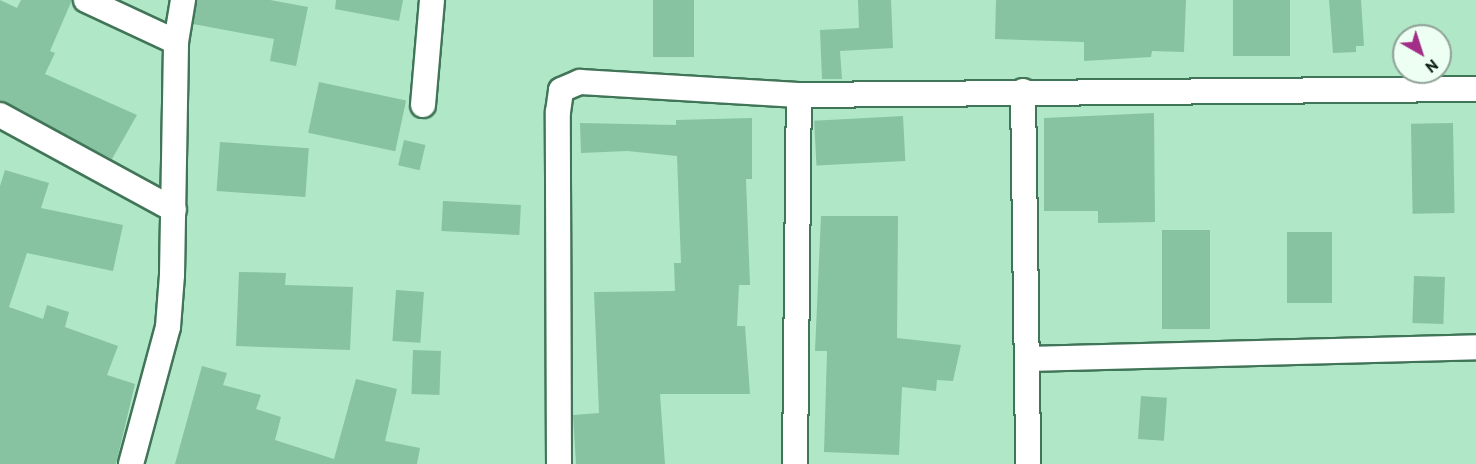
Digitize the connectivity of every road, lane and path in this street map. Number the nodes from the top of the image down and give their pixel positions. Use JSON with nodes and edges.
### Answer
{"nodes":[{"id":1,"x":86,"y":0,"type":"edge"},
{"id":2,"x":183,"y":0,"type":"edge"},
{"id":3,"x":432,"y":0,"type":"edge"},
{"id":4,"x":176,"y":42,"type":"junction"},
{"id":5,"x":1476,"y":89,"type":"edge"},
{"id":6,"x":1023,"y":91,"type":"junction"},
{"id":7,"x":799,"y":95,"type":"junction"},
{"id":8,"x":423,"y":105,"type":"dead end"},
{"id":9,"x":0,"y":115,"type":"edge"},
{"id":10,"x":174,"y":210,"type":"junction"},
{"id":11,"x":1476,"y":347,"type":"edge"},
{"id":12,"x":1030,"y":359,"type":"junction"},
{"id":13,"x":132,"y":464,"type":"edge"},
{"id":14,"x":559,"y":464,"type":"edge"},
{"id":15,"x":795,"y":464,"type":"edge"},
{"id":16,"x":1028,"y":464,"type":"edge"}],
"edges":[{"from":1,"to":4,"type":"street"},
{"from":2,"to":4,"type":"street"},
{"from":3,"to":8,"type":"street"},
{"from":4,"to":10,"type":"street"},
{"from":5,"to":6,"type":"street"},
{"from":6,"to":7,"type":"street"},
{"from":6,"to":12,"type":"street"},
{"from":7,"to":14,"type":"street"},
{"from":7,"to":15,"type":"street"},
{"from":9,"to":10,"type":"street"},
{"from":10,"to":13,"type":"street"},
{"from":11,"to":12,"type":"street"},
{"from":12,"to":16,"type":"street"}]}
